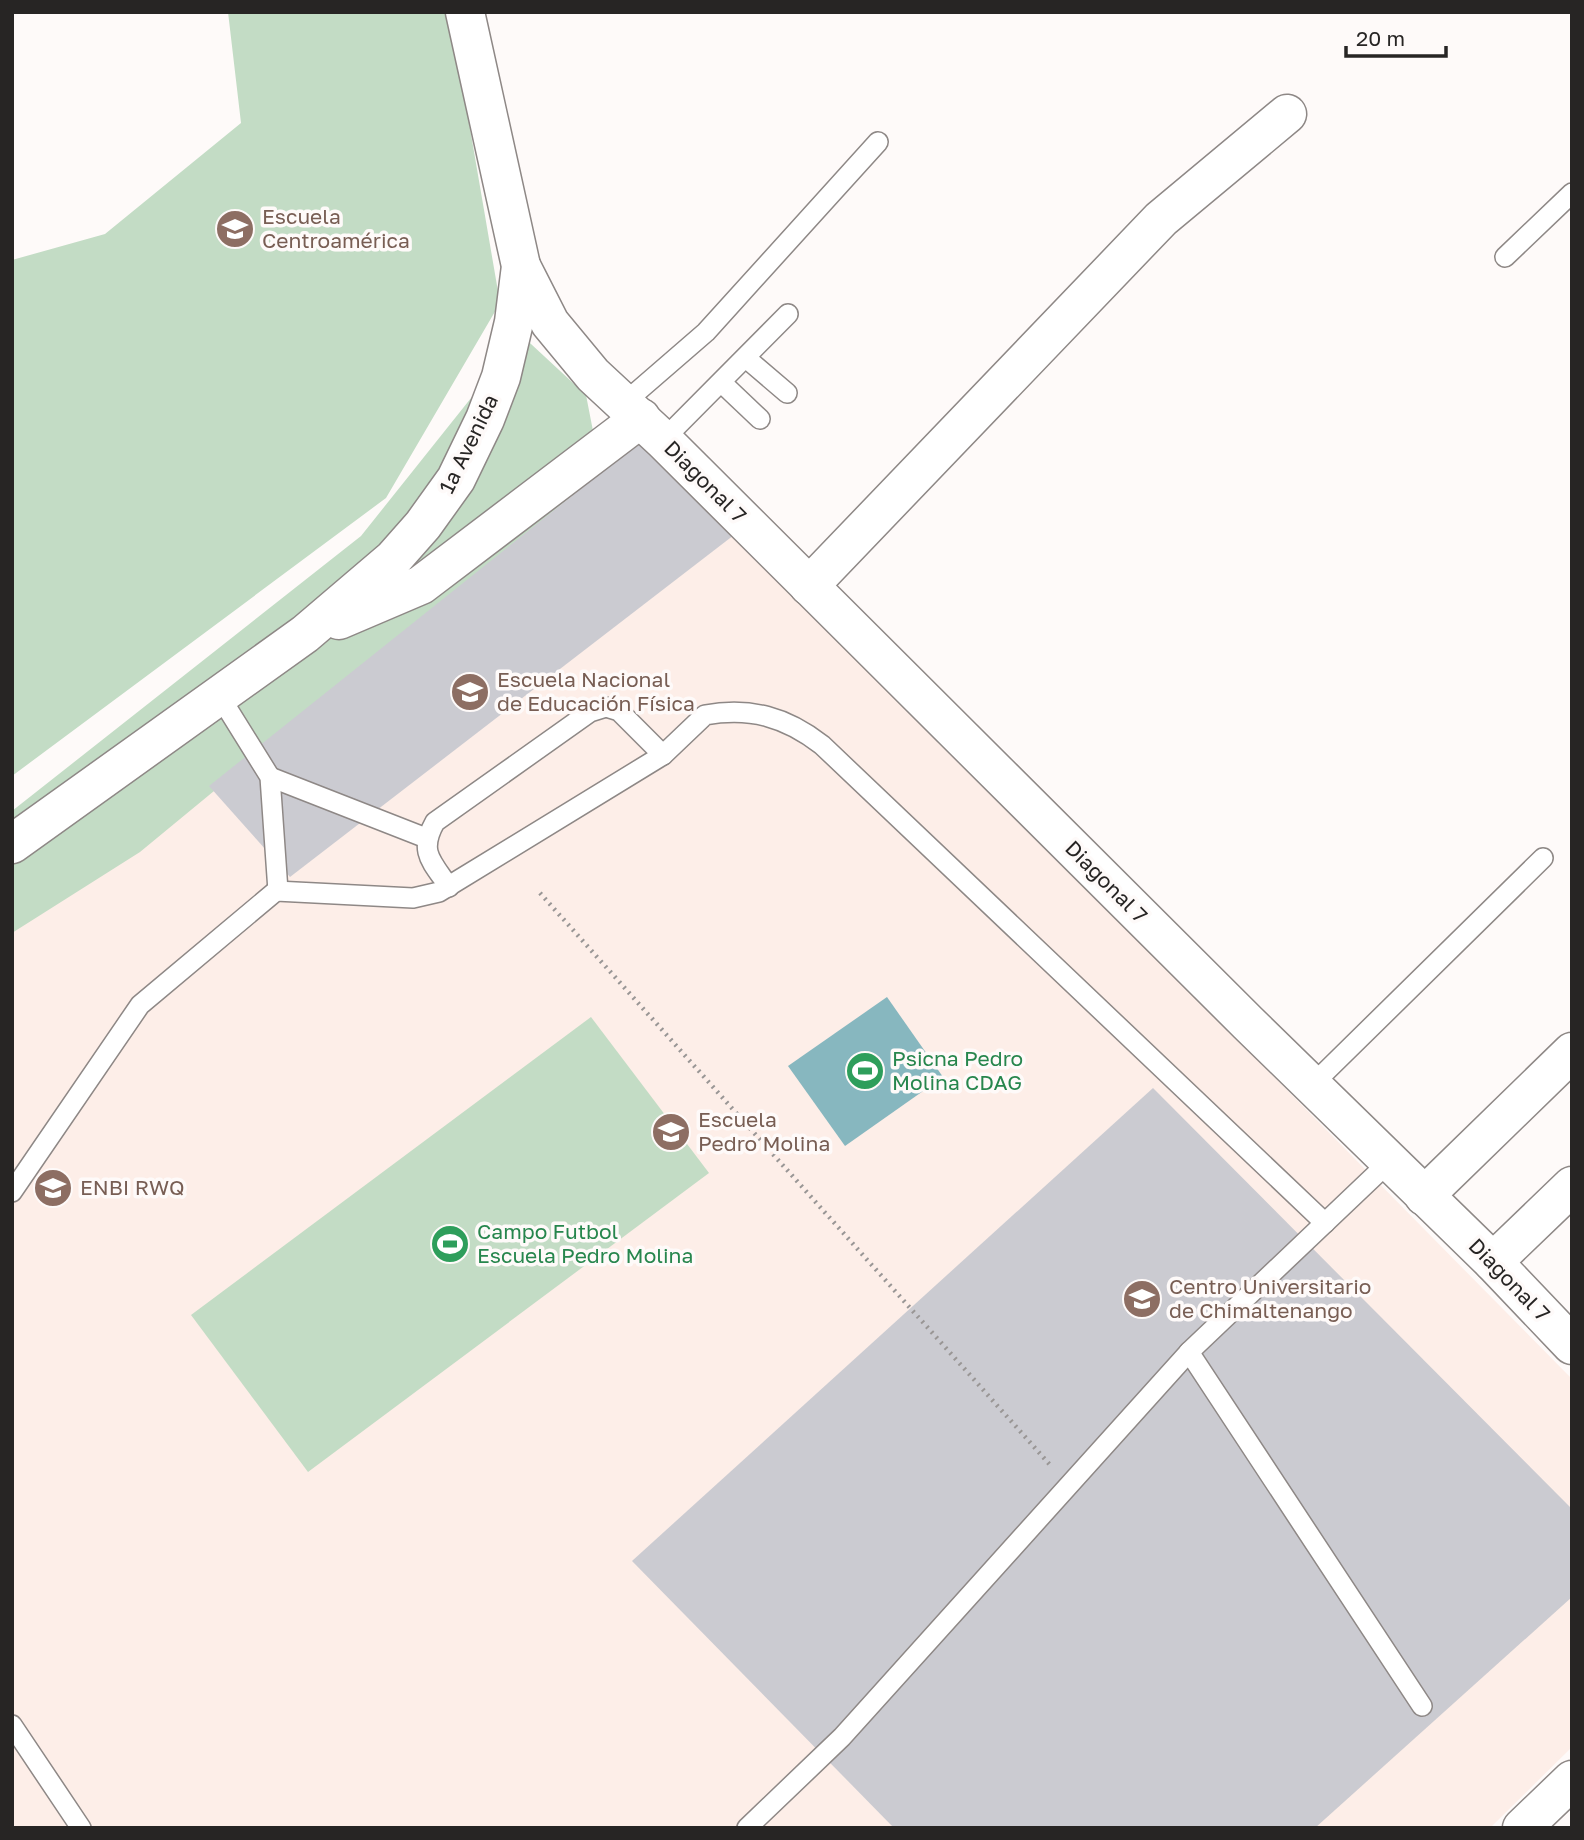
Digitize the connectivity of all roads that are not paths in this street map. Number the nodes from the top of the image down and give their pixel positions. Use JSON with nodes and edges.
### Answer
{"nodes":[{"id":1,"x":465,"y":12,"type":"edge"},
{"id":2,"x":1287,"y":114,"type":"dead end"},
{"id":3,"x":878,"y":142,"type":"dead end"},
{"id":4,"x":1572,"y":193,"type":"edge"},
{"id":5,"x":1505,"y":257,"type":"dead end"},
{"id":6,"x":521,"y":266,"type":"junction"},
{"id":7,"x":789,"y":314,"type":"dead end"},
{"id":8,"x":746,"y":358,"type":"junction"},
{"id":9,"x":722,"y":383,"type":"junction"},
{"id":10,"x":787,"y":393,"type":"dead end"},
{"id":11,"x":760,"y":419,"type":"dead end"},
{"id":12,"x":643,"y":421,"type":"junction"},
{"id":13,"x":809,"y":586,"type":"junction"},
{"id":14,"x":305,"y":634,"type":"junction"},
{"id":15,"x":219,"y":695,"type":"junction"},
{"id":16,"x":663,"y":755,"type":"junction"},
{"id":17,"x":270,"y":777,"type":"junction"},
{"id":18,"x":426,"y":838,"type":"junction"},
{"id":19,"x":12,"y":844,"type":"edge"},
{"id":20,"x":1543,"y":858,"type":"dead end"},
{"id":21,"x":449,"y":887,"type":"junction"},
{"id":22,"x":278,"y":891,"type":"junction"},
{"id":23,"x":1572,"y":1052,"type":"edge"},
{"id":24,"x":1312,"y":1086,"type":"junction"},
{"id":25,"x":1390,"y":1162,"type":"junction"},
{"id":26,"x":1572,"y":1186,"type":"edge"},
{"id":27,"x":12,"y":1192,"type":"edge"},
{"id":28,"x":1424,"y":1196,"type":"junction"},
{"id":29,"x":1325,"y":1223,"type":"junction"},
{"id":30,"x":1493,"y":1262,"type":"junction"},
{"id":31,"x":1572,"y":1345,"type":"edge"},
{"id":32,"x":1189,"y":1352,"type":"junction"},
{"id":33,"x":1422,"y":1706,"type":"dead end"},
{"id":34,"x":12,"y":1725,"type":"edge"},
{"id":35,"x":1572,"y":1780,"type":"edge"},
{"id":36,"x":81,"y":1828,"type":"edge"},
{"id":37,"x":747,"y":1828,"type":"edge"},
{"id":38,"x":1522,"y":1828,"type":"edge"}],
"edges":[{"from":1,"to":6,"type":"street","name":"1a Avenida"},
{"from":2,"to":13,"type":"street"},
{"from":3,"to":12,"type":"lane"},
{"from":4,"to":5,"type":"lane"},
{"from":6,"to":12,"type":"street","name":"Diagonal 7"},
{"from":6,"to":14,"type":"street","name":"1a Avenida"},
{"from":7,"to":8,"type":"lane"},
{"from":8,"to":9,"type":"lane"},
{"from":8,"to":10,"type":"lane"},
{"from":9,"to":11,"type":"lane"},
{"from":9,"to":12,"type":"lane"},
{"from":12,"to":13,"type":"street","name":"Diagonal 7"},
{"from":12,"to":14,"type":"street"},
{"from":13,"to":24,"type":"street","name":"Diagonal 7"},
{"from":14,"to":15,"type":"street","name":"1a Avenida"},
{"from":15,"to":17,"type":"lane"},
{"from":15,"to":19,"type":"street","name":"1a Avenida"},
{"from":16,"to":18,"type":"lane"},
{"from":16,"to":21,"type":"lane"},
{"from":16,"to":29,"type":"lane"},
{"from":17,"to":18,"type":"lane"},
{"from":17,"to":22,"type":"lane"},
{"from":18,"to":21,"type":"lane"},
{"from":20,"to":24,"type":"lane"},
{"from":21,"to":22,"type":"lane"},
{"from":22,"to":27,"type":"lane"},
{"from":23,"to":28,"type":"street"},
{"from":24,"to":25,"type":"street","name":"Diagonal 7"},
{"from":25,"to":28,"type":"street","name":"Diagonal 7"},
{"from":25,"to":29,"type":"lane"},
{"from":26,"to":30,"type":"street"},
{"from":28,"to":30,"type":"street","name":"Diagonal 7"},
{"from":29,"to":32,"type":"lane"},
{"from":30,"to":31,"type":"street","name":"Diagonal 7"},
{"from":32,"to":33,"type":"lane"},
{"from":32,"to":37,"type":"lane"},
{"from":34,"to":36,"type":"lane"},
{"from":35,"to":38,"type":"street"}]}
